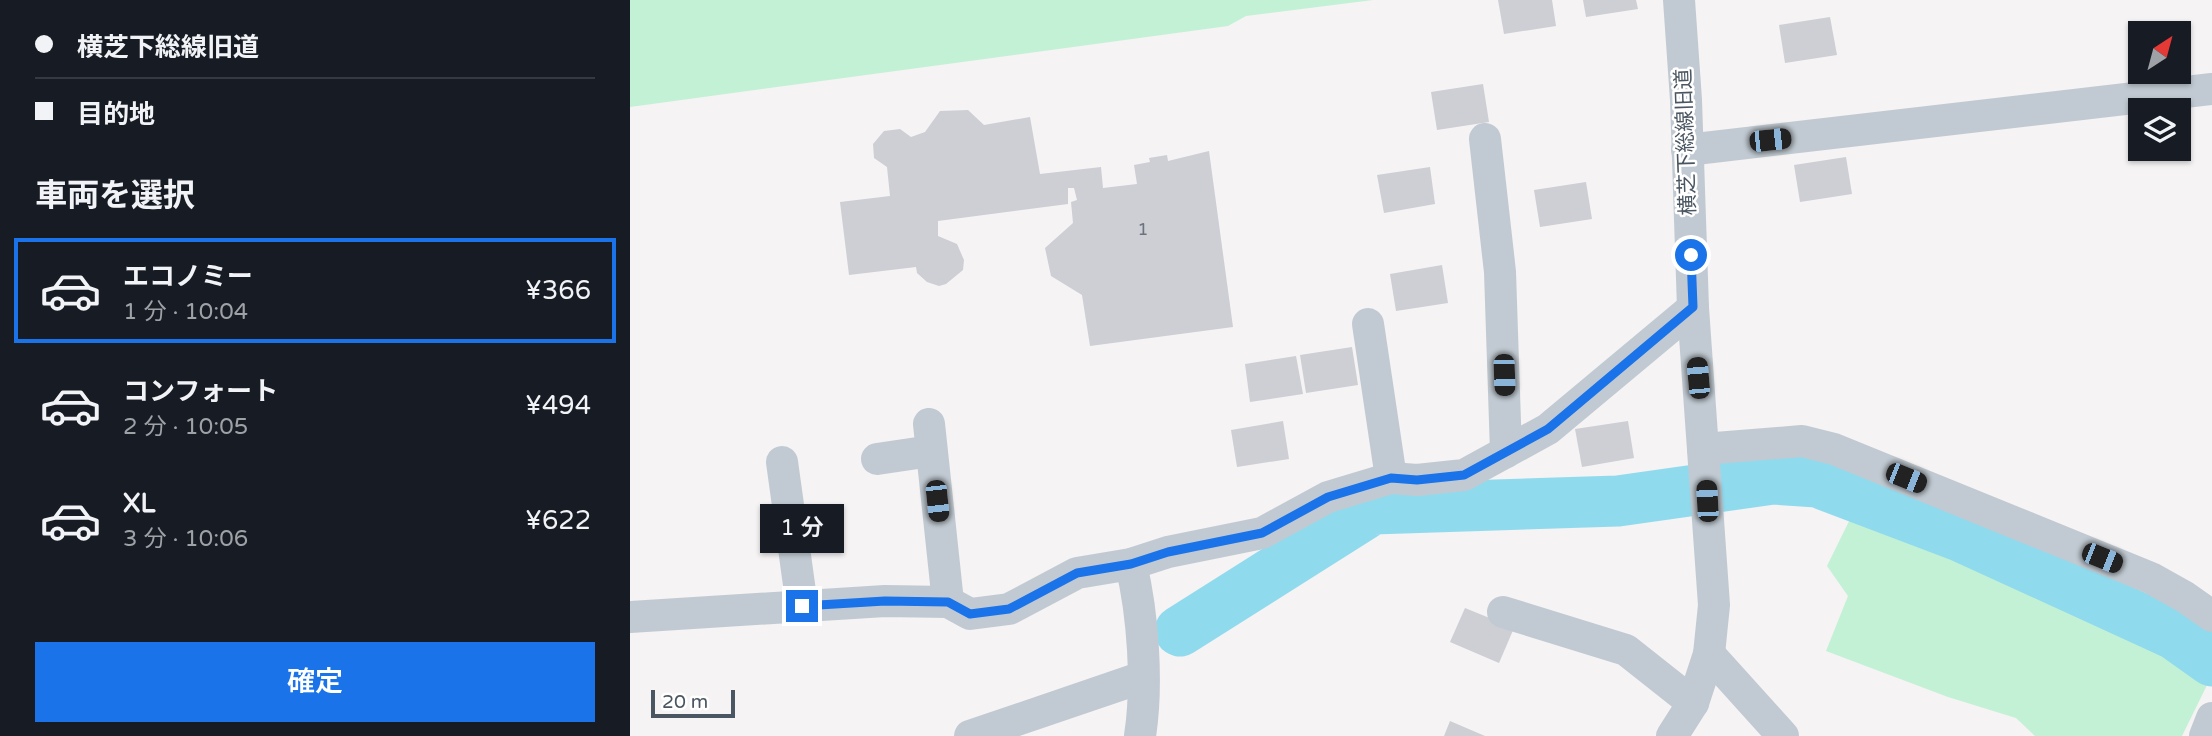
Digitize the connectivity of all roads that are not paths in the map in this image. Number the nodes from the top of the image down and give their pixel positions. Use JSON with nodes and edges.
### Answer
{"nodes":[{"id":1,"x":1679,"y":0,"type":"edge"},
{"id":2,"x":2212,"y":89,"type":"edge"},
{"id":3,"x":1485,"y":139,"type":"dead end"},
{"id":4,"x":1688,"y":150,"type":"junction"},
{"id":5,"x":1693,"y":307,"type":"junction"},
{"id":6,"x":1368,"y":324,"type":"dead end"},
{"id":7,"x":1703,"y":449,"type":"junction"},
{"id":8,"x":1506,"y":452,"type":"junction"},
{"id":9,"x":877,"y":459,"type":"dead end"},
{"id":10,"x":782,"y":462,"type":"dead end"},
{"id":11,"x":1391,"y":478,"type":"junction"},
{"id":12,"x":1131,"y":564,"type":"junction"},
{"id":13,"x":948,"y":602,"type":"junction"},
{"id":14,"x":802,"y":606,"type":"junction"},
{"id":15,"x":1503,"y":612,"type":"dead end"},
{"id":16,"x":2212,"y":616,"type":"edge"},
{"id":17,"x":630,"y":617,"type":"edge"},
{"id":18,"x":1709,"y":654,"type":"junction"},
{"id":19,"x":1143,"y":677,"type":"junction"},
{"id":20,"x":1693,"y":703,"type":"junction"},
{"id":21,"x":2212,"y":718,"type":"edge"},
{"id":22,"x":970,"y":736,"type":"edge"},
{"id":23,"x":1140,"y":736,"type":"edge"},
{"id":24,"x":1672,"y":736,"type":"edge"},
{"id":25,"x":1783,"y":736,"type":"edge"},
{"id":26,"x":2205,"y":736,"type":"edge"}],
"edges":[{"from":1,"to":4,"type":"street","name":"横芝下総線旧道"},
{"from":2,"to":4,"type":"street"},
{"from":3,"to":8,"type":"street"},
{"from":4,"to":5,"type":"street","name":"横芝下総線旧道"},
{"from":5,"to":7,"type":"street","name":"横芝下総線旧道"},
{"from":5,"to":8,"type":"street"},
{"from":6,"to":11,"type":"street"},
{"from":7,"to":16,"type":"street"},
{"from":7,"to":18,"type":"street","name":"横芝下総線旧道"},
{"from":8,"to":11,"type":"street"},
{"from":9,"to":13,"type":"street"},
{"from":10,"to":14,"type":"street"},
{"from":11,"to":12,"type":"street"},
{"from":12,"to":13,"type":"street"},
{"from":12,"to":19,"type":"street"},
{"from":13,"to":14,"type":"street"},
{"from":14,"to":17,"type":"street"},
{"from":15,"to":20,"type":"street"},
{"from":18,"to":20,"type":"street","name":"横芝下総線旧道"},
{"from":18,"to":25,"type":"street"},
{"from":19,"to":22,"type":"street"},
{"from":19,"to":23,"type":"street"},
{"from":20,"to":24,"type":"street","name":"横芝下総線旧道"},
{"from":21,"to":26,"type":"street"}]}
